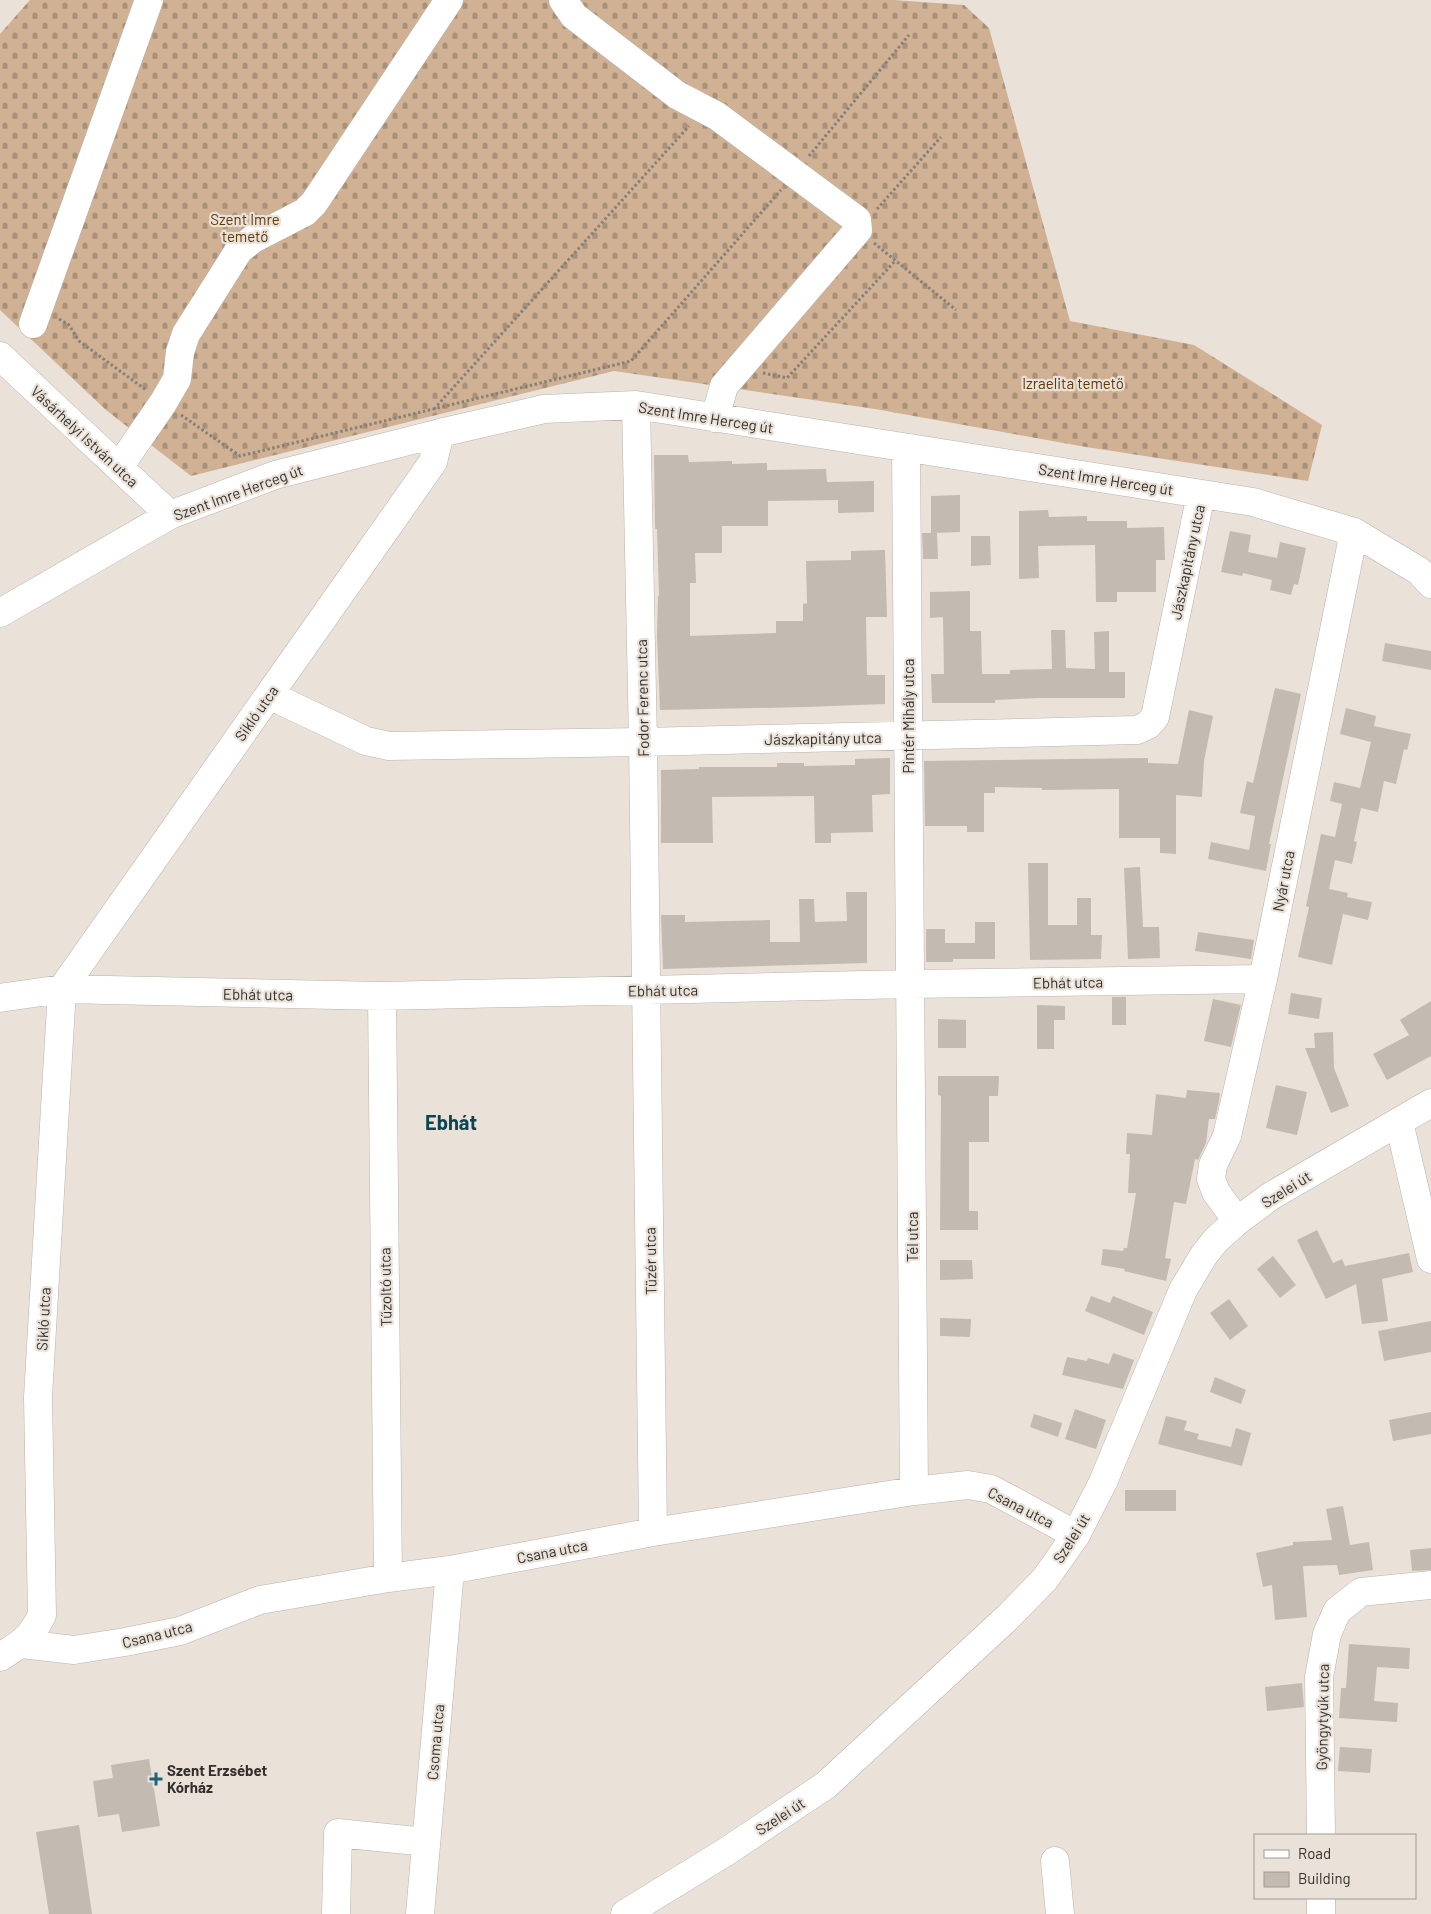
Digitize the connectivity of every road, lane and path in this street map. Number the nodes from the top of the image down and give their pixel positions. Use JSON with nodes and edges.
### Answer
{"nodes":[{"id":1,"x":149,"y":0,"type":"edge"},
{"id":2,"x":449,"y":0,"type":"edge"},
{"id":3,"x":563,"y":0,"type":"edge"},
{"id":4,"x":909,"y":35,"type":"dead end"},
{"id":5,"x":704,"y":109,"type":"junction"},
{"id":6,"x":941,"y":137,"type":"dead end"},
{"id":7,"x":794,"y":174,"type":"junction"},
{"id":8,"x":858,"y":230,"type":"junction"},
{"id":9,"x":896,"y":260,"type":"junction"},
{"id":10,"x":956,"y":310,"type":"dead end"},
{"id":11,"x":36,"y":316,"type":"joint"},
{"id":12,"x":0,"y":356,"type":"edge"},
{"id":13,"x":739,"y":369,"type":"junction"},
{"id":14,"x":163,"y":403,"type":"junction"},
{"id":15,"x":636,"y":405,"type":"junction"},
{"id":16,"x":715,"y":418,"type":"junction"},
{"id":17,"x":437,"y":421,"type":"junction"},
{"id":18,"x":906,"y":448,"type":"junction"},
{"id":19,"x":119,"y":467,"type":"junction"},
{"id":20,"x":1201,"y":494,"type":"junction"},
{"id":21,"x":170,"y":515,"type":"junction"},
{"id":22,"x":1354,"y":532,"type":"junction"},
{"id":23,"x":1431,"y":584,"type":"edge"},
{"id":24,"x":0,"y":613,"type":"edge"},
{"id":25,"x":269,"y":695,"type":"junction"},
{"id":26,"x":908,"y":736,"type":"junction"},
{"id":27,"x":643,"y":742,"type":"junction"},
{"id":28,"x":1263,"y":979,"type":"junction"},
{"id":29,"x":910,"y":984,"type":"junction"},
{"id":30,"x":62,"y":989,"type":"junction"},
{"id":31,"x":647,"y":991,"type":"junction"},
{"id":32,"x":382,"y":996,"type":"junction"},
{"id":33,"x":0,"y":998,"type":"edge"},
{"id":34,"x":1431,"y":1104,"type":"edge"},
{"id":35,"x":1399,"y":1122,"type":"junction"},
{"id":36,"x":1237,"y":1221,"type":"junction"},
{"id":37,"x":1431,"y":1259,"type":"edge"},
{"id":38,"x":914,"y":1491,"type":"junction"},
{"id":39,"x":653,"y":1532,"type":"junction"},
{"id":40,"x":1076,"y":1535,"type":"junction"},
{"id":41,"x":450,"y":1570,"type":"junction"},
{"id":42,"x":388,"y":1578,"type":"junction"},
{"id":43,"x":1431,"y":1585,"type":"edge"},
{"id":44,"x":11,"y":1650,"type":"edge"},
{"id":45,"x":1321,"y":1834,"type":"edge"},
{"id":46,"x":426,"y":1842,"type":"junction"},
{"id":47,"x":1054,"y":1861,"type":"dead end"},
{"id":48,"x":1321,"y":1899,"type":"edge"},
{"id":49,"x":336,"y":1914,"type":"edge"},
{"id":50,"x":420,"y":1914,"type":"edge"},
{"id":51,"x":625,"y":1914,"type":"edge"},
{"id":52,"x":1060,"y":1914,"type":"edge"},
{"id":53,"x":1321,"y":1914,"type":"edge"}],
"edges":[{"from":1,"to":11,"type":"street"},
{"from":2,"to":14,"type":"street"},
{"from":3,"to":5,"type":"street"},
{"from":4,"to":7,"type":"path"},
{"from":5,"to":7,"type":"street"},
{"from":5,"to":17,"type":"path"},
{"from":6,"to":8,"type":"path"},
{"from":7,"to":8,"type":"street"},
{"from":7,"to":17,"type":"path"},
{"from":8,"to":9,"type":"path"},
{"from":8,"to":13,"type":"street"},
{"from":9,"to":10,"type":"path"},
{"from":9,"to":13,"type":"path"},
{"from":11,"to":14,"type":"path"},
{"from":12,"to":19,"type":"street","name":"Vásárhelyi István utca"},
{"from":13,"to":16,"type":"street"},
{"from":14,"to":17,"type":"path"},
{"from":14,"to":19,"type":"street"},
{"from":15,"to":16,"type":"street","name":"Szent Imre Herceg út"},
{"from":15,"to":17,"type":"street","name":"Szent Imre Herceg út"},
{"from":15,"to":27,"type":"street","name":"Fodor Ferenc utca"},
{"from":16,"to":18,"type":"street","name":"Szent Imre Herceg út"},
{"from":17,"to":21,"type":"street","name":"Szent Imre Herceg út"},
{"from":17,"to":25,"type":"street","name":"Sikló utca"},
{"from":18,"to":20,"type":"street","name":"Szent Imre Herceg út"},
{"from":18,"to":26,"type":"street","name":"Pintér Mihály utca"},
{"from":19,"to":21,"type":"street","name":"Vásárhelyi István utca"},
{"from":20,"to":22,"type":"street","name":"Szent Imre Herceg út"},
{"from":20,"to":26,"type":"street","name":"Jászkapitány utca"},
{"from":21,"to":24,"type":"street","name":"Szent Imre Herceg út"},
{"from":22,"to":23,"type":"street","name":"Szent Imre Herceg út"},
{"from":22,"to":28,"type":"street","name":"Nyár utca"},
{"from":25,"to":27,"type":"street","name":"Jászkapitány utca"},
{"from":25,"to":30,"type":"street","name":"Sikló utca"},
{"from":26,"to":27,"type":"street","name":"Jászkapitány utca"},
{"from":26,"to":29,"type":"street","name":"Pintér Mihály utca"},
{"from":27,"to":31,"type":"street","name":"Fodor Ferenc utca"},
{"from":28,"to":29,"type":"street","name":"Ebhát utca"},
{"from":28,"to":36,"type":"street","name":"Nyár utca"},
{"from":29,"to":31,"type":"street","name":"Ebhát utca"},
{"from":29,"to":38,"type":"street","name":"Tél utca"},
{"from":30,"to":32,"type":"street","name":"Ebhát utca"},
{"from":30,"to":33,"type":"street"},
{"from":30,"to":44,"type":"street","name":"Sikló utca"},
{"from":31,"to":32,"type":"street","name":"Ebhát utca"},
{"from":31,"to":39,"type":"street","name":"Tüzér utca"},
{"from":32,"to":42,"type":"street","name":"Tűzoltó utca"},
{"from":34,"to":35,"type":"street","name":"Szelei út"},
{"from":35,"to":36,"type":"street","name":"Szelei út"},
{"from":35,"to":37,"type":"street"},
{"from":36,"to":40,"type":"street","name":"Szelei út"},
{"from":38,"to":39,"type":"street","name":"Csana utca"},
{"from":38,"to":40,"type":"street","name":"Csana utca"},
{"from":39,"to":41,"type":"street","name":"Csana utca"},
{"from":40,"to":51,"type":"street","name":"Szelei út"},
{"from":41,"to":42,"type":"street","name":"Csana utca"},
{"from":41,"to":46,"type":"street","name":"Csoma utca"},
{"from":42,"to":44,"type":"street","name":"Csana utca"},
{"from":43,"to":45,"type":"street","name":"Gyöngytyúk utca"},
{"from":46,"to":49,"type":"street"},
{"from":46,"to":50,"type":"street","name":"Csoma utca"},
{"from":47,"to":52,"type":"street"},
{"from":48,"to":53,"type":"street"}]}
